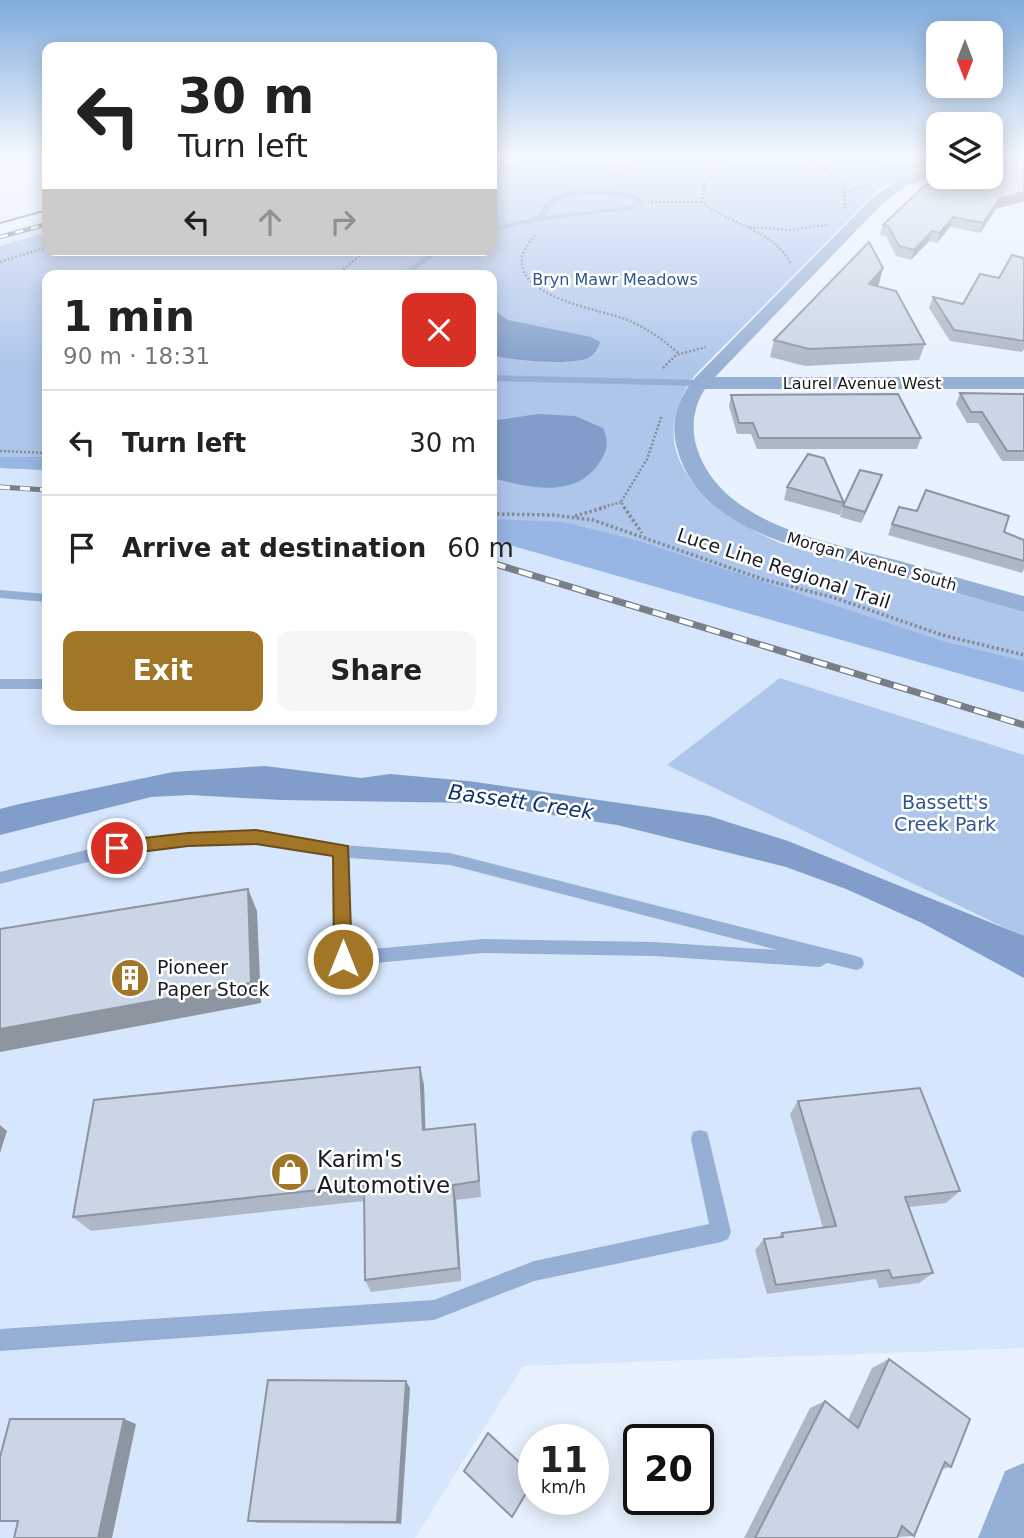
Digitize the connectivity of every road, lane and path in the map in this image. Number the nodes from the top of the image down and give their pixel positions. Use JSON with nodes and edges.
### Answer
{"nodes":[{"id":1,"x":750,"y":229,"type":"edge"},
{"id":2,"x":776,"y":229,"type":"edge"},
{"id":3,"x":798,"y":229,"type":"edge"},
{"id":4,"x":850,"y":229,"type":"edge"},
{"id":5,"x":539,"y":232,"type":"dead end"},
{"id":6,"x":42,"y":248,"type":"edge"},
{"id":7,"x":359,"y":256,"type":"edge"},
{"id":8,"x":430,"y":256,"type":"edge"},
{"id":9,"x":0,"y":261,"type":"edge"},
{"id":10,"x":791,"y":265,"type":"dead end"},
{"id":11,"x":343,"y":270,"type":"edge"},
{"id":12,"x":410,"y":270,"type":"edge"},
{"id":13,"x":679,"y":354,"type":"dead end"},
{"id":14,"x":497,"y":378,"type":"edge"},
{"id":15,"x":700,"y":383,"type":"junction"},
{"id":16,"x":1024,"y":383,"type":"edge"},
{"id":17,"x":664,"y":408,"type":"dead end"},
{"id":18,"x":0,"y":451,"type":"edge"},
{"id":19,"x":42,"y":453,"type":"edge"},
{"id":20,"x":621,"y":502,"type":"junction"},
{"id":21,"x":497,"y":514,"type":"edge"},
{"id":22,"x":573,"y":516,"type":"junction"},
{"id":23,"x":644,"y":536,"type":"junction"},
{"id":24,"x":0,"y":594,"type":"edge"},
{"id":25,"x":42,"y":598,"type":"edge"},
{"id":26,"x":1024,"y":604,"type":"edge"},
{"id":27,"x":1024,"y":655,"type":"edge"},
{"id":28,"x":0,"y":684,"type":"edge"},
{"id":29,"x":42,"y":684,"type":"edge"},
{"id":30,"x":342,"y":851,"type":"junction"},
{"id":31,"x":0,"y":878,"type":"edge"},
{"id":32,"x":700,"y":1139,"type":"dead end"},
{"id":33,"x":0,"y":1340,"type":"edge"},
{"id":34,"x":1024,"y":1490,"type":"edge"},
{"id":35,"x":1006,"y":1538,"type":"edge"}],
"edges":[{"from":1,"to":10,"type":"path"},
{"from":2,"to":3,"type":"path"},
{"from":4,"to":15,"type":"street","name":"Morgan Avenue South"},
{"from":5,"to":13,"type":"path"},
{"from":6,"to":9,"type":"path"},
{"from":7,"to":11,"type":"path"},
{"from":8,"to":12,"type":"lane"},
{"from":14,"to":15,"type":"lane"},
{"from":15,"to":16,"type":"street","name":"Laurel Avenue West"},
{"from":15,"to":26,"type":"street","name":"Morgan Avenue South"},
{"from":17,"to":20,"type":"path"},
{"from":18,"to":19,"type":"path"},
{"from":20,"to":22,"type":"path"},
{"from":20,"to":23,"type":"path"},
{"from":21,"to":22,"type":"path","name":"Luce Line Regional Trail"},
{"from":22,"to":23,"type":"path","name":"Luce Line Regional Trail"},
{"from":23,"to":27,"type":"path","name":"Luce Line Regional Trail"},
{"from":24,"to":25,"type":"lane"},
{"from":28,"to":29,"type":"lane"},
{"from":30,"to":30,"type":"lane"},
{"from":30,"to":31,"type":"lane"},
{"from":32,"to":33,"type":"lane"},
{"from":34,"to":35,"type":"street"}]}
